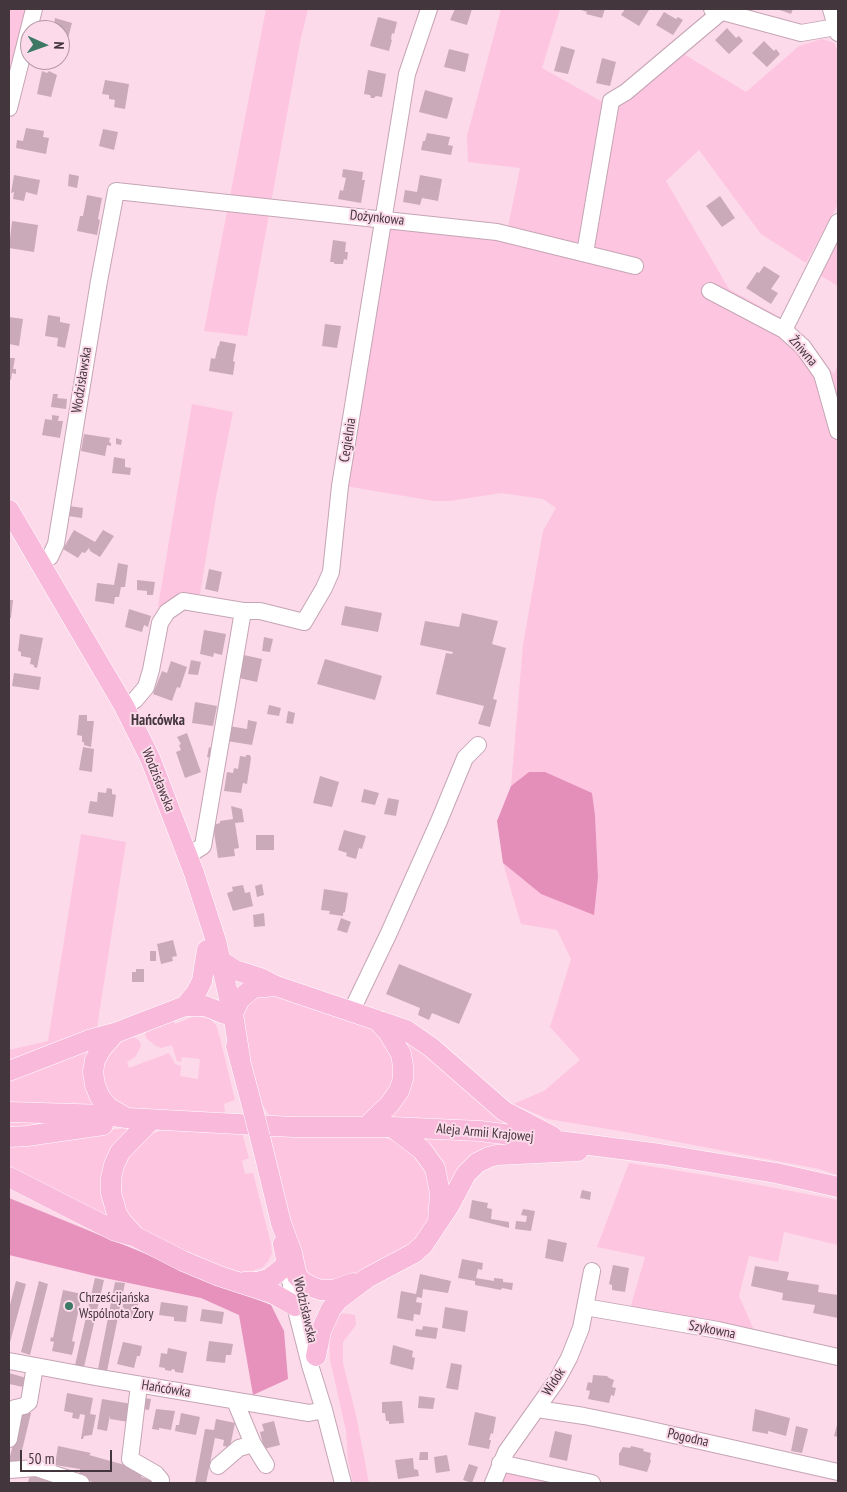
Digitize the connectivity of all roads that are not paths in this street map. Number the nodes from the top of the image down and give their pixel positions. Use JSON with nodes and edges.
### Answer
{"nodes":[{"id":1,"x":34,"y":9,"type":"edge"},
{"id":2,"x":429,"y":9,"type":"edge"},
{"id":3,"x":831,"y":9,"type":"edge"},
{"id":4,"x":716,"y":10,"type":"edge"},
{"id":5,"x":837,"y":30,"type":"edge"},
{"id":6,"x":9,"y":108,"type":"edge"},
{"id":7,"x":116,"y":191,"type":"joint"},
{"id":8,"x":384,"y":219,"type":"junction"},
{"id":9,"x":838,"y":222,"type":"edge"},
{"id":10,"x":585,"y":254,"type":"junction"},
{"id":11,"x":635,"y":266,"type":"dead end"},
{"id":12,"x":710,"y":291,"type":"dead end"},
{"id":13,"x":784,"y":330,"type":"junction"},
{"id":14,"x":838,"y":431,"type":"edge"},
{"id":15,"x":9,"y":510,"type":"edge"},
{"id":16,"x":40,"y":564,"type":"junction"},
{"id":17,"x":243,"y":611,"type":"junction"},
{"id":18,"x":124,"y":706,"type":"junction"},
{"id":19,"x":478,"y":745,"type":"dead end"},
{"id":20,"x":184,"y":850,"type":"junction"},
{"id":21,"x":214,"y":956,"type":"junction"},
{"id":22,"x":276,"y":986,"type":"junction"},
{"id":23,"x":185,"y":1006,"type":"junction"},
{"id":24,"x":351,"y":1012,"type":"junction"},
{"id":25,"x":229,"y":1014,"type":"junction"},
{"id":26,"x":377,"y":1020,"type":"junction"},
{"id":27,"x":115,"y":1033,"type":"junction"},
{"id":28,"x":9,"y":1071,"type":"edge"},
{"id":29,"x":9,"y":1112,"type":"edge"},
{"id":30,"x":127,"y":1118,"type":"junction"},
{"id":31,"x":151,"y":1120,"type":"junction"},
{"id":32,"x":366,"y":1127,"type":"junction"},
{"id":33,"x":392,"y":1127,"type":"junction"},
{"id":34,"x":9,"y":1137,"type":"edge"},
{"id":35,"x":558,"y":1140,"type":"junction"},
{"id":36,"x":610,"y":1147,"type":"junction"},
{"id":37,"x":9,"y":1177,"type":"edge"},
{"id":38,"x":838,"y":1187,"type":"edge"},
{"id":39,"x":438,"y":1222,"type":"junction"},
{"id":40,"x":136,"y":1238,"type":"junction"},
{"id":41,"x":292,"y":1270,"type":"junction"},
{"id":42,"x":592,"y":1271,"type":"dead end"},
{"id":43,"x":367,"y":1278,"type":"junction"},
{"id":44,"x":240,"y":1282,"type":"junction"},
{"id":45,"x":295,"y":1306,"type":"junction"},
{"id":46,"x":585,"y":1307,"type":"junction"},
{"id":47,"x":316,"y":1356,"type":"junction"},
{"id":48,"x":838,"y":1357,"type":"edge"},
{"id":49,"x":9,"y":1361,"type":"edge"},
{"id":50,"x":35,"y":1366,"type":"junction"},
{"id":51,"x":139,"y":1385,"type":"junction"},
{"id":52,"x":236,"y":1401,"type":"junction"},
{"id":53,"x":323,"y":1404,"type":"junction"},
{"id":54,"x":537,"y":1409,"type":"junction"},
{"id":55,"x":9,"y":1439,"type":"edge"},
{"id":56,"x":253,"y":1444,"type":"junction"},
{"id":57,"x":500,"y":1463,"type":"junction"},
{"id":58,"x":266,"y":1465,"type":"dead end"},
{"id":59,"x":218,"y":1466,"type":"dead end"},
{"id":60,"x":9,"y":1470,"type":"edge"},
{"id":61,"x":838,"y":1472,"type":"edge"},
{"id":62,"x":81,"y":1483,"type":"edge"},
{"id":63,"x":160,"y":1483,"type":"edge"},
{"id":64,"x":343,"y":1483,"type":"edge"},
{"id":65,"x":493,"y":1483,"type":"edge"},
{"id":66,"x":592,"y":1483,"type":"edge"}],
"edges":[{"from":1,"to":6,"type":"street"},
{"from":2,"to":8,"type":"street","name":"Cegielnia"},
{"from":3,"to":5,"type":"street"},
{"from":4,"to":5,"type":"street"},
{"from":4,"to":10,"type":"street"},
{"from":7,"to":8,"type":"street","name":"Dożynkowa"},
{"from":7,"to":16,"type":"street","name":"Wodzisławska"},
{"from":8,"to":10,"type":"street","name":"Dożynkowa"},
{"from":8,"to":17,"type":"street","name":"Cegielnia"},
{"from":9,"to":13,"type":"street","name":"Żniwna"},
{"from":10,"to":11,"type":"street","name":"Dożynkowa"},
{"from":12,"to":13,"type":"street"},
{"from":13,"to":14,"type":"street","name":"Żniwna"},
{"from":15,"to":16,"type":"main road","name":"Wodzisławska"},
{"from":16,"to":18,"type":"main road","name":"Wodzisławska"},
{"from":17,"to":18,"type":"street","name":"Cegielnia"},
{"from":17,"to":20,"type":"street"},
{"from":18,"to":20,"type":"main road","name":"Wodzisławska"},
{"from":19,"to":24,"type":"street"},
{"from":20,"to":21,"type":"main road","name":"Wodzisławska"},
{"from":21,"to":22,"type":"main road"},
{"from":21,"to":23,"type":"main road"},
{"from":21,"to":25,"type":"main road","name":"Wodzisławska"},
{"from":22,"to":24,"type":"main road"},
{"from":22,"to":25,"type":"main road"},
{"from":23,"to":25,"type":"main road"},
{"from":23,"to":27,"type":"main road"},
{"from":24,"to":26,"type":"main road"},
{"from":25,"to":41,"type":"main road","name":"Wodzisławska","bridge":true},
{"from":26,"to":32,"type":"main road"},
{"from":26,"to":35,"type":"main road"},
{"from":27,"to":28,"type":"main road"},
{"from":27,"to":30,"type":"main road"},
{"from":29,"to":30,"type":"main road","name":"Aleja Armii Krajowej"},
{"from":30,"to":31,"type":"main road","name":"Aleja Armii Krajowej"},
{"from":30,"to":34,"type":"main road","name":"Aleja Armii Krajowej"},
{"from":31,"to":32,"type":"main road","name":"Aleja Armii Krajowej"},
{"from":31,"to":40,"type":"main road"},
{"from":32,"to":33,"type":"main road","name":"Aleja Armii Krajowej"},
{"from":33,"to":35,"type":"main road","name":"Aleja Armii Krajowej"},
{"from":33,"to":39,"type":"main road"},
{"from":35,"to":36,"type":"main road","name":"Aleja Armii Krajowej"},
{"from":36,"to":38,"type":"main road","name":"Aleja Armii Krajowej"},
{"from":36,"to":39,"type":"main road"},
{"from":37,"to":40,"type":"main road"},
{"from":39,"to":43,"type":"main road"},
{"from":40,"to":44,"type":"main road"},
{"from":41,"to":43,"type":"main road"},
{"from":41,"to":44,"type":"main road"},
{"from":41,"to":45,"type":"street","name":"Wodzisławska"},
{"from":41,"to":47,"type":"street","name":"Wodzisławska"},
{"from":42,"to":46,"type":"street","name":"Widok"},
{"from":43,"to":47,"type":"main road"},
{"from":44,"to":45,"type":"main road"},
{"from":45,"to":53,"type":"street","name":"Wodzisławska"},
{"from":46,"to":48,"type":"street","name":"Szykowna"},
{"from":46,"to":54,"type":"street","name":"Widok"},
{"from":47,"to":53,"type":"street","name":"Wodzisławska"},
{"from":49,"to":50,"type":"street","name":"Hańcówka"},
{"from":50,"to":51,"type":"street","name":"Hańcówka"},
{"from":50,"to":55,"type":"street"},
{"from":51,"to":52,"type":"street","name":"Hańcówka"},
{"from":51,"to":63,"type":"street"},
{"from":52,"to":53,"type":"street","name":"Hańcówka"},
{"from":52,"to":56,"type":"street"},
{"from":53,"to":64,"type":"street","name":"Wodzisławska"},
{"from":54,"to":57,"type":"street","name":"Widok"},
{"from":54,"to":61,"type":"street","name":"Pogodna"},
{"from":56,"to":58,"type":"street"},
{"from":56,"to":59,"type":"street"},
{"from":57,"to":65,"type":"street","name":"Widok"},
{"from":57,"to":66,"type":"street"},
{"from":60,"to":62,"type":"street"}]}
